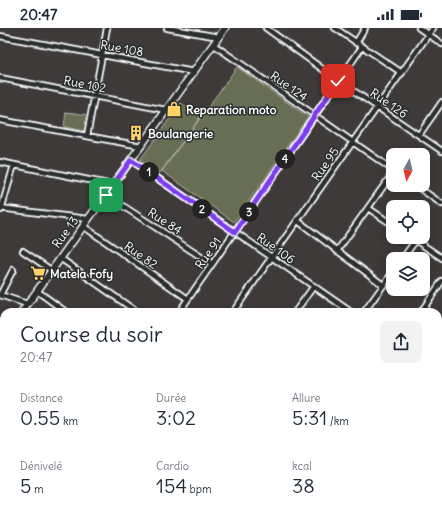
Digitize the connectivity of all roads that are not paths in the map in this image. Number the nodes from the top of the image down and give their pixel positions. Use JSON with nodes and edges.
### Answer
{"nodes":[{"id":1,"x":107,"y":28,"type":"edge"},
{"id":2,"x":167,"y":28,"type":"edge"},
{"id":3,"x":225,"y":28,"type":"edge"},
{"id":4,"x":266,"y":28,"type":"edge"},
{"id":5,"x":335,"y":28,"type":"edge"},
{"id":6,"x":365,"y":28,"type":"edge"},
{"id":7,"x":419,"y":28,"type":"edge"},
{"id":8,"x":434,"y":28,"type":"edge"},
{"id":9,"x":428,"y":35,"type":"junction"},
{"id":10,"x":0,"y":36,"type":"edge"},
{"id":11,"x":218,"y":37,"type":"junction"},
{"id":12,"x":356,"y":42,"type":"junction"},
{"id":13,"x":442,"y":44,"type":"edge"},
{"id":14,"x":214,"y":45,"type":"junction"},
{"id":15,"x":362,"y":47,"type":"junction"},
{"id":16,"x":102,"y":55,"type":"junction"},
{"id":17,"x":194,"y":72,"type":"junction"},
{"id":18,"x":402,"y":74,"type":"junction"},
{"id":19,"x":0,"y":78,"type":"edge"},
{"id":20,"x":338,"y":81,"type":"junction"},
{"id":21,"x":95,"y":96,"type":"junction"},
{"id":22,"x":442,"y":102,"type":"edge"},
{"id":23,"x":378,"y":107,"type":"junction"},
{"id":24,"x":166,"y":110,"type":"junction"},
{"id":25,"x":315,"y":116,"type":"junction"},
{"id":26,"x":0,"y":120,"type":"edge"},
{"id":27,"x":419,"y":135,"type":"junction"},
{"id":28,"x":87,"y":136,"type":"junction"},
{"id":29,"x":353,"y":142,"type":"junction"},
{"id":30,"x":141,"y":146,"type":"junction"},
{"id":31,"x":442,"y":151,"type":"edge"},
{"id":32,"x":131,"y":160,"type":"junction"},
{"id":33,"x":0,"y":162,"type":"edge"},
{"id":34,"x":14,"y":165,"type":"junction"},
{"id":35,"x":386,"y":165,"type":"edge"},
{"id":36,"x":386,"y":183,"type":"edge"},
{"id":37,"x":113,"y":185,"type":"junction"},
{"id":38,"x":425,"y":192,"type":"edge"},
{"id":39,"x":106,"y":195,"type":"junction"},
{"id":40,"x":442,"y":204,"type":"edge"},
{"id":41,"x":368,"y":208,"type":"junction"},
{"id":42,"x":0,"y":209,"type":"edge"},
{"id":43,"x":88,"y":219,"type":"junction"},
{"id":44,"x":386,"y":220,"type":"edge"},
{"id":45,"x":298,"y":221,"type":"junction"},
{"id":46,"x":83,"y":226,"type":"junction"},
{"id":47,"x":235,"y":232,"type":"junction"},
{"id":48,"x":422,"y":244,"type":"edge"},
{"id":49,"x":23,"y":251,"type":"dead end"},
{"id":50,"x":337,"y":251,"type":"junction"},
{"id":51,"x":272,"y":257,"type":"junction"},
{"id":52,"x":60,"y":258,"type":"junction"},
{"id":53,"x":442,"y":258,"type":"edge"},
{"id":54,"x":212,"y":264,"type":"junction"},
{"id":55,"x":13,"y":270,"type":"dead end"},
{"id":56,"x":51,"y":270,"type":"junction"},
{"id":57,"x":442,"y":281,"type":"edge"},
{"id":58,"x":386,"y":282,"type":"edge"},
{"id":59,"x":314,"y":286,"type":"junction"},
{"id":60,"x":383,"y":286,"type":"junction"},
{"id":61,"x":36,"y":291,"type":"junction"},
{"id":62,"x":0,"y":295,"type":"edge"},
{"id":63,"x":188,"y":299,"type":"junction"},
{"id":64,"x":27,"y":304,"type":"junction"},
{"id":65,"x":24,"y":308,"type":"edge"},
{"id":66,"x":60,"y":308,"type":"edge"},
{"id":67,"x":132,"y":308,"type":"edge"},
{"id":68,"x":182,"y":308,"type":"edge"},
{"id":69,"x":236,"y":308,"type":"edge"},
{"id":70,"x":298,"y":308,"type":"edge"},
{"id":71,"x":345,"y":308,"type":"edge"},
{"id":72,"x":367,"y":308,"type":"edge"},
{"id":73,"x":424,"y":308,"type":"edge"}],
"edges":[{"from":1,"to":16,"type":"street"},
{"from":2,"to":11,"type":"street"},
{"from":3,"to":11,"type":"street","name":"Rue 13"},
{"from":4,"to":20,"type":"street","name":"Rue 126"},
{"from":5,"to":12,"type":"street"},
{"from":6,"to":12,"type":"street"},
{"from":7,"to":9,"type":"street"},
{"from":8,"to":9,"type":"street","name":"Rue 95"},
{"from":9,"to":13,"type":"street"},
{"from":9,"to":18,"type":"street","name":"Rue 95"},
{"from":10,"to":16,"type":"street","name":"Rue 108"},
{"from":11,"to":14,"type":"street","name":"Rue 13"},
{"from":12,"to":15,"type":"street"},
{"from":14,"to":17,"type":"street","name":"Rue 13"},
{"from":14,"to":25,"type":"street","name":"Rue 124"},
{"from":15,"to":18,"type":"street"},
{"from":15,"to":20,"type":"street","name":"Rue 91"},
{"from":16,"to":17,"type":"street","name":"Rue 108"},
{"from":16,"to":21,"type":"street"},
{"from":17,"to":24,"type":"street","name":"Rue 13"},
{"from":18,"to":23,"type":"street","name":"Rue 95"},
{"from":19,"to":21,"type":"street","name":"Rue 102"},
{"from":20,"to":23,"type":"street","name":"Rue 126"},
{"from":20,"to":25,"type":"street","name":"Rue 91"},
{"from":21,"to":24,"type":"street","name":"Rue 102"},
{"from":21,"to":28,"type":"street"},
{"from":22,"to":27,"type":"street"},
{"from":23,"to":27,"type":"street","name":"Rue 126"},
{"from":23,"to":29,"type":"street","name":"Rue 95"},
{"from":24,"to":30,"type":"street","name":"Rue 13"},
{"from":25,"to":29,"type":"street","name":"Rue 124"},
{"from":25,"to":47,"type":"street","name":"Rue 91"},
{"from":26,"to":28,"type":"street"},
{"from":27,"to":31,"type":"street","name":"Rue 126"},
{"from":28,"to":30,"type":"street"},
{"from":29,"to":35,"type":"street","name":"Rue 124"},
{"from":29,"to":45,"type":"street","name":"Rue 95"},
{"from":30,"to":32,"type":"street","name":"Rue 13"},
{"from":32,"to":37,"type":"street","name":"Rue 13"},
{"from":32,"to":47,"type":"street","name":"Rue 106"},
{"from":33,"to":34,"type":"street"},
{"from":34,"to":37,"type":"street"},
{"from":34,"to":42,"type":"street"},
{"from":36,"to":41,"type":"street"},
{"from":37,"to":39,"type":"street","name":"Rue 13"},
{"from":38,"to":40,"type":"street"},
{"from":39,"to":43,"type":"street","name":"Rue 13"},
{"from":39,"to":54,"type":"street","name":"Rue 84"},
{"from":41,"to":44,"type":"street"},
{"from":41,"to":50,"type":"street"},
{"from":42,"to":43,"type":"street"},
{"from":43,"to":46,"type":"street","name":"Rue 13"},
{"from":45,"to":50,"type":"street"},
{"from":45,"to":51,"type":"street","name":"Rue 95"},
{"from":46,"to":52,"type":"street","name":"Rue 13"},
{"from":46,"to":63,"type":"street","name":"Rue 82"},
{"from":47,"to":51,"type":"street","name":"Rue 106"},
{"from":47,"to":54,"type":"street","name":"Rue 91"},
{"from":48,"to":53,"type":"street"},
{"from":49,"to":56,"type":"street"},
{"from":50,"to":60,"type":"street"},
{"from":51,"to":59,"type":"street","name":"Rue 106"},
{"from":51,"to":69,"type":"street","name":"Rue 95"},
{"from":52,"to":56,"type":"street","name":"Rue 13"},
{"from":52,"to":67,"type":"street"},
{"from":54,"to":63,"type":"street","name":"Rue 91"},
{"from":55,"to":62,"type":"street"},
{"from":56,"to":61,"type":"street","name":"Rue 13"},
{"from":57,"to":73,"type":"street"},
{"from":58,"to":60,"type":"street"},
{"from":59,"to":70,"type":"street"},
{"from":59,"to":71,"type":"street","name":"Rue 106"},
{"from":60,"to":72,"type":"street"},
{"from":61,"to":64,"type":"street","name":"Rue 13"},
{"from":61,"to":66,"type":"street"},
{"from":62,"to":64,"type":"street"},
{"from":63,"to":68,"type":"street","name":"Rue 91"},
{"from":64,"to":65,"type":"street","name":"Rue 13"}]}
